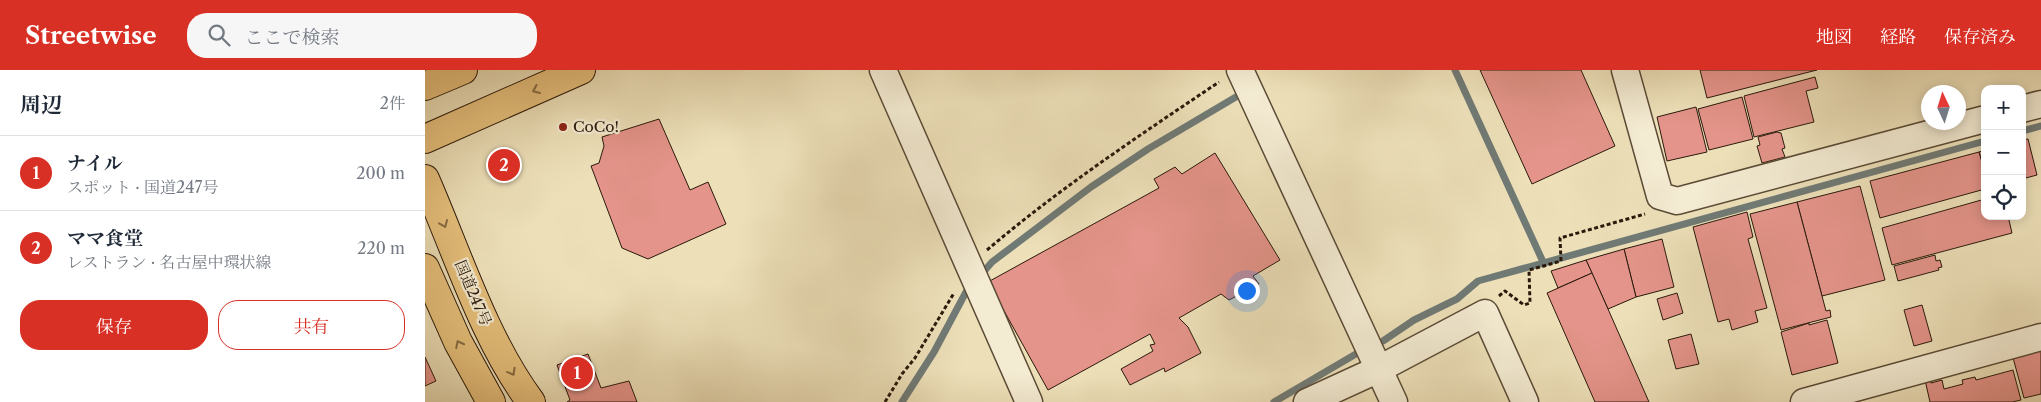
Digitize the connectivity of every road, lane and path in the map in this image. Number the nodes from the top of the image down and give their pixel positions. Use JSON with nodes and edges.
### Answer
{"nodes":[{"id":1,"x":463,"y":70,"type":"edge"},
{"id":2,"x":581,"y":70,"type":"edge"},
{"id":3,"x":883,"y":70,"type":"edge"},
{"id":4,"x":1240,"y":70,"type":"edge"},
{"id":5,"x":1625,"y":70,"type":"edge"},
{"id":6,"x":425,"y":86,"type":"edge"},
{"id":7,"x":2041,"y":104,"type":"edge"},
{"id":8,"x":2026,"y":108,"type":"edge"},
{"id":9,"x":1981,"y":120,"type":"edge"},
{"id":10,"x":425,"y":139,"type":"edge"},
{"id":11,"x":425,"y":179,"type":"edge"},
{"id":12,"x":1677,"y":201,"type":"junction"},
{"id":13,"x":969,"y":264,"type":"junction"},
{"id":14,"x":425,"y":268,"type":"edge"},
{"id":15,"x":1485,"y":313,"type":"junction"},
{"id":16,"x":2041,"y":337,"type":"edge"},
{"id":17,"x":1379,"y":369,"type":"junction"},
{"id":18,"x":491,"y":402,"type":"edge"},
{"id":19,"x":531,"y":402,"type":"edge"},
{"id":20,"x":885,"y":402,"type":"edge"},
{"id":21,"x":1029,"y":402,"type":"edge"},
{"id":22,"x":1307,"y":402,"type":"edge"},
{"id":23,"x":1394,"y":402,"type":"edge"},
{"id":24,"x":1525,"y":402,"type":"edge"},
{"id":25,"x":1804,"y":402,"type":"edge"}],
"edges":[{"from":1,"to":6,"type":"main road"},
{"from":2,"to":10,"type":"main road","one_way":true},
{"from":3,"to":13,"type":"street"},
{"from":4,"to":13,"type":"path"},
{"from":4,"to":17,"type":"street"},
{"from":5,"to":12,"type":"street"},
{"from":7,"to":8,"type":"street"},
{"from":9,"to":12,"type":"street"},
{"from":11,"to":19,"type":"main road","name":"国道247号","one_way":true},
{"from":12,"to":15,"type":"path"},
{"from":13,"to":20,"type":"path"},
{"from":13,"to":21,"type":"street"},
{"from":18,"to":14,"type":"main road","one_way":true},
{"from":15,"to":17,"type":"street"},
{"from":15,"to":24,"type":"street"},
{"from":16,"to":25,"type":"street"},
{"from":17,"to":22,"type":"street"},
{"from":17,"to":23,"type":"street"}]}
